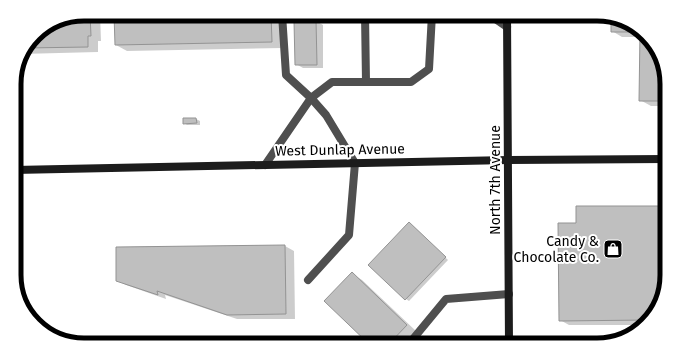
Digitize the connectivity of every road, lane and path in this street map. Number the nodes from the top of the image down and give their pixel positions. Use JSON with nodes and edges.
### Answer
{"nodes":[{"id":1,"x":282,"y":21,"type":"edge"},
{"id":2,"x":365,"y":21,"type":"edge"},
{"id":3,"x":432,"y":21,"type":"edge"},
{"id":4,"x":498,"y":21,"type":"edge"},
{"id":5,"x":507,"y":21,"type":"edge"},
{"id":6,"x":507,"y":27,"type":"junction"},
{"id":7,"x":366,"y":82,"type":"junction"},
{"id":8,"x":311,"y":98,"type":"junction"},
{"id":9,"x":660,"y":159,"type":"edge"},
{"id":10,"x":508,"y":160,"type":"junction"},
{"id":11,"x":356,"y":163,"type":"junction"},
{"id":12,"x":265,"y":165,"type":"junction"},
{"id":13,"x":21,"y":170,"type":"edge"},
{"id":14,"x":308,"y":280,"type":"dead end"},
{"id":15,"x":509,"y":294,"type":"junction"},
{"id":16,"x":414,"y":338,"type":"edge"},
{"id":17,"x":509,"y":338,"type":"edge"}],
"edges":[{"from":1,"to":8,"type":"lane"},
{"from":2,"to":7,"type":"lane"},
{"from":3,"to":7,"type":"lane"},
{"from":4,"to":6,"type":"lane"},
{"from":5,"to":6,"type":"main road","name":"North 7th Avenue"},
{"from":6,"to":10,"type":"main road","name":"North 7th Avenue"},
{"from":7,"to":8,"type":"lane"},
{"from":8,"to":11,"type":"lane"},
{"from":8,"to":12,"type":"lane"},
{"from":9,"to":10,"type":"main road","name":"West Dunlap Avenue"},
{"from":10,"to":11,"type":"main road","name":"West Dunlap Avenue"},
{"from":10,"to":15,"type":"main road","name":"North 7th Avenue"},
{"from":11,"to":12,"type":"main road","name":"West Dunlap Avenue"},
{"from":11,"to":14,"type":"lane"},
{"from":12,"to":13,"type":"main road","name":"West Dunlap Avenue"},
{"from":15,"to":16,"type":"lane"},
{"from":15,"to":17,"type":"main road","name":"North 7th Avenue"}]}
